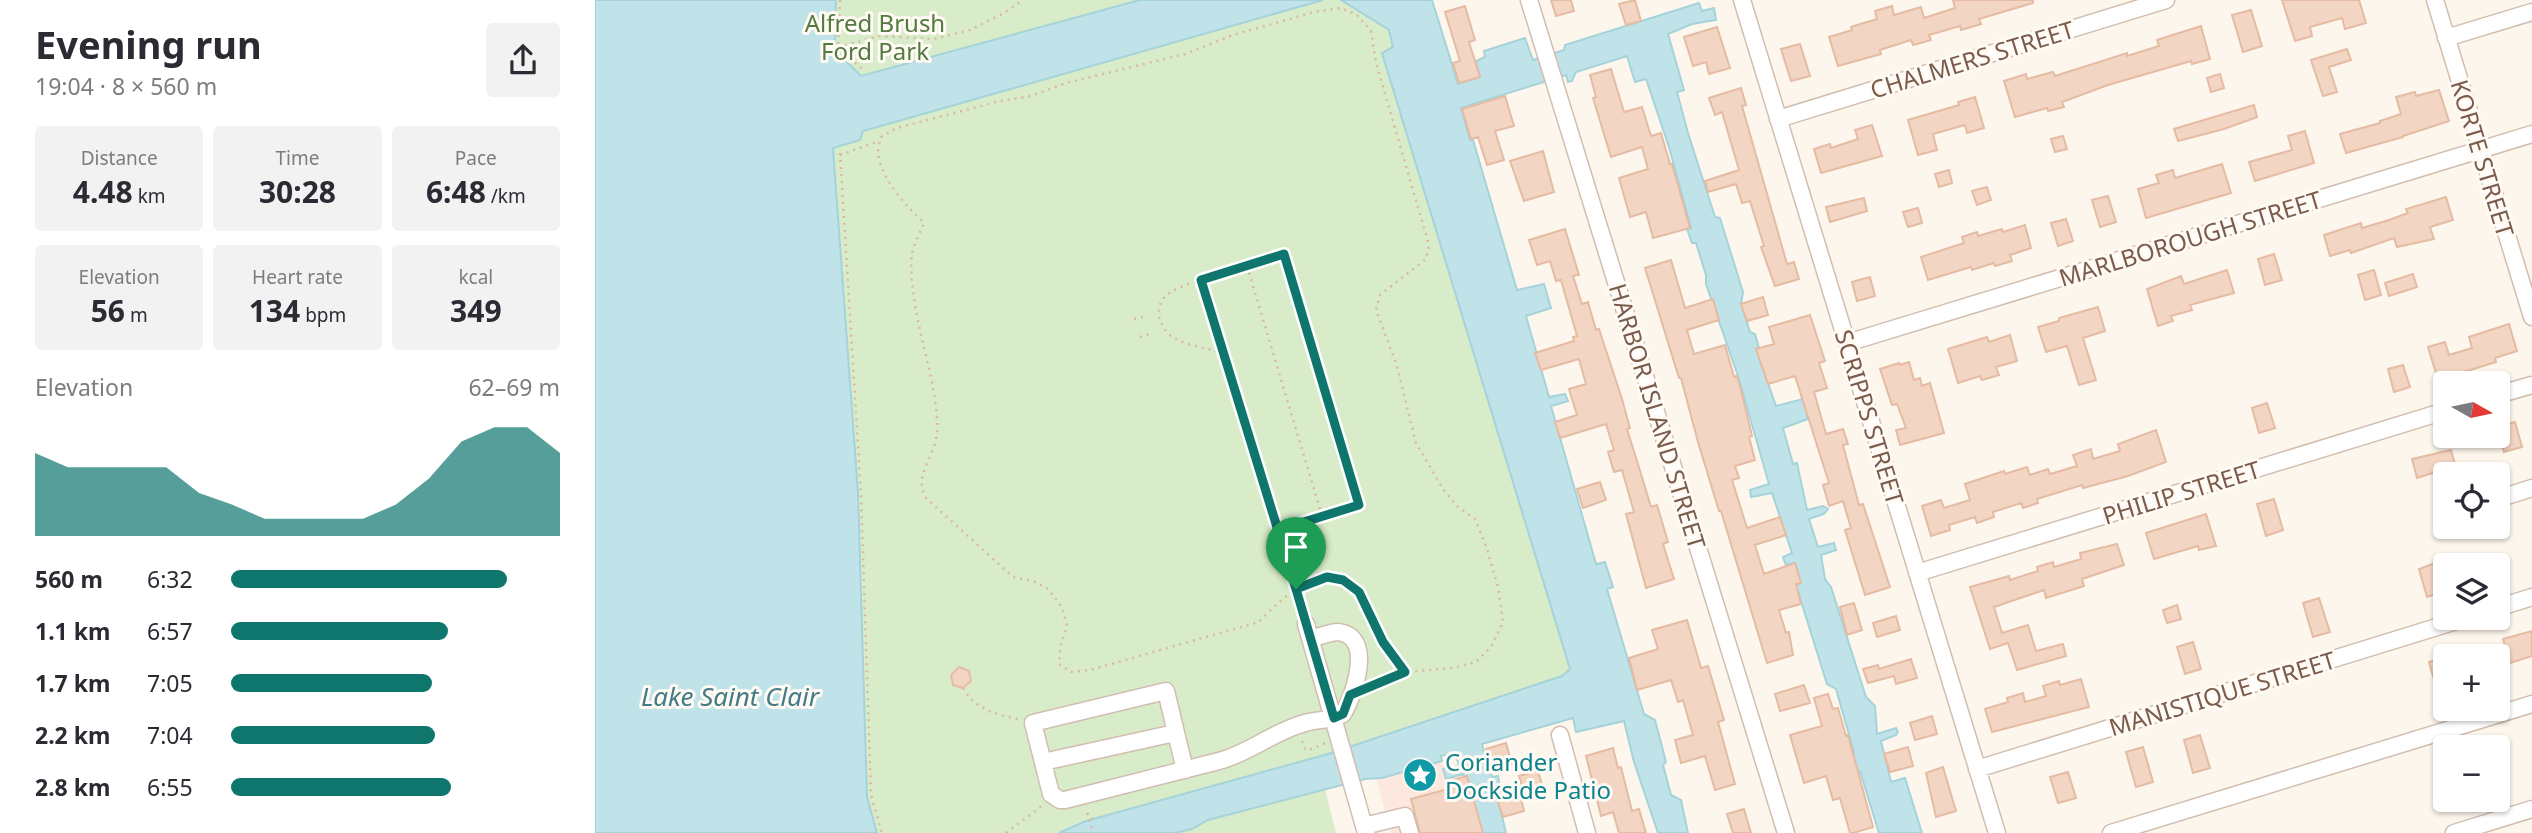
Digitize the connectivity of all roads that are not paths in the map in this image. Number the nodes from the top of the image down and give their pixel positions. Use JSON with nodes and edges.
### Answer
{"nodes":[{"id":1,"x":1529,"y":0,"type":"edge"},
{"id":2,"x":1742,"y":0,"type":"edge"},
{"id":3,"x":2166,"y":0,"type":"edge"},
{"id":4,"x":2435,"y":0,"type":"edge"},
{"id":5,"x":2532,"y":12,"type":"edge"},
{"id":6,"x":2447,"y":38,"type":"junction"},
{"id":7,"x":1779,"y":119,"type":"junction"},
{"id":8,"x":2532,"y":134,"type":"edge"},
{"id":9,"x":2481,"y":149,"type":"junction"},
{"id":10,"x":2532,"y":317,"type":"edge"},
{"id":11,"x":1847,"y":343,"type":"junction"},
{"id":12,"x":2532,"y":385,"type":"edge"},
{"id":13,"x":2510,"y":392,"type":"edge"},
{"id":14,"x":2433,"y":415,"type":"edge"},
{"id":15,"x":2532,"y":488,"type":"edge"},
{"id":16,"x":2510,"y":495,"type":"edge"},
{"id":17,"x":1917,"y":573,"type":"junction"},
{"id":18,"x":2532,"y":597,"type":"edge"},
{"id":19,"x":2510,"y":604,"type":"edge"},
{"id":20,"x":2433,"y":628,"type":"edge"},
{"id":21,"x":2532,"y":704,"type":"edge"},
{"id":22,"x":1334,"y":718,"type":"junction"},
{"id":23,"x":1175,"y":733,"type":"junction"},
{"id":24,"x":1560,"y":735,"type":"dead end"},
{"id":25,"x":1043,"y":762,"type":"junction"},
{"id":26,"x":1977,"y":769,"type":"junction"},
{"id":27,"x":1185,"y":770,"type":"junction"},
{"id":28,"x":2532,"y":809,"type":"edge"},
{"id":29,"x":1365,"y":830,"type":"edge"},
{"id":30,"x":1410,"y":833,"type":"edge"},
{"id":31,"x":1587,"y":833,"type":"edge"},
{"id":32,"x":1786,"y":833,"type":"edge"},
{"id":33,"x":1997,"y":833,"type":"edge"},
{"id":34,"x":2111,"y":833,"type":"edge"},
{"id":35,"x":2454,"y":833,"type":"edge"}],
"edges":[{"from":1,"to":32,"type":"street","name":"HARBOR ISLAND STREET"},
{"from":2,"to":7,"type":"street","name":"SCRIPPS STREET"},
{"from":3,"to":7,"type":"street","name":"CHALMERS STREET"},
{"from":4,"to":6,"type":"street","name":"KORTE STREET"},
{"from":5,"to":6,"type":"street"},
{"from":6,"to":9,"type":"street","name":"KORTE STREET"},
{"from":7,"to":11,"type":"street","name":"SCRIPPS STREET"},
{"from":8,"to":9,"type":"street","name":"MARLBOROUGH STREET"},
{"from":9,"to":10,"type":"street","name":"KORTE STREET"},
{"from":9,"to":11,"type":"street","name":"MARLBOROUGH STREET"},
{"from":11,"to":17,"type":"street","name":"SCRIPPS STREET"},
{"from":12,"to":13,"type":"street"},
{"from":14,"to":17,"type":"street","name":"PHILIP STREET"},
{"from":15,"to":16,"type":"street"},
{"from":17,"to":26,"type":"street","name":"SCRIPPS STREET"},
{"from":18,"to":19,"type":"street"},
{"from":20,"to":26,"type":"street","name":"MANISTIQUE STREET"},
{"from":21,"to":34,"type":"street"},
{"from":22,"to":22,"type":"street"},
{"from":22,"to":27,"type":"street"},
{"from":22,"to":29,"type":"street"},
{"from":23,"to":25,"type":"street"},
{"from":23,"to":25,"type":"street"},
{"from":23,"to":27,"type":"street"},
{"from":24,"to":31,"type":"street"},
{"from":25,"to":27,"type":"street"},
{"from":26,"to":33,"type":"street","name":"SCRIPPS STREET"},
{"from":28,"to":35,"type":"street"},
{"from":29,"to":30,"type":"street"}]}
